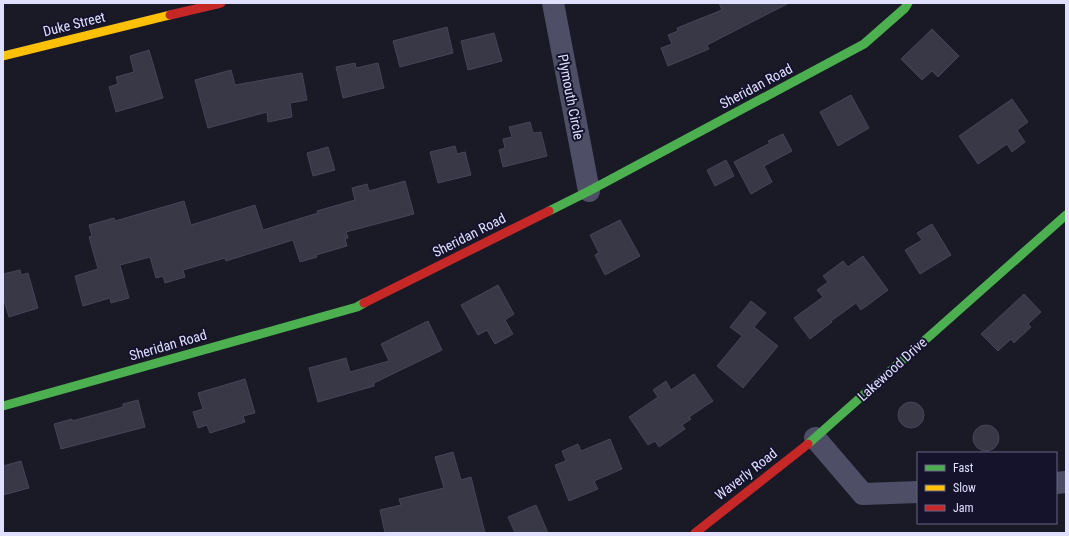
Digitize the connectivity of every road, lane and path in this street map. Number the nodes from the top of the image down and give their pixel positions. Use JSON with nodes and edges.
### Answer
{"nodes":[{"id":1,"x":221,"y":3,"type":"edge"},
{"id":2,"x":553,"y":3,"type":"edge"},
{"id":3,"x":908,"y":3,"type":"edge"},
{"id":4,"x":3,"y":56,"type":"edge"},
{"id":5,"x":589,"y":191,"type":"junction"},
{"id":6,"x":1066,"y":215,"type":"edge"},
{"id":7,"x":3,"y":406,"type":"edge"},
{"id":8,"x":815,"y":438,"type":"junction"},
{"id":9,"x":917,"y":492,"type":"edge"},
{"id":10,"x":695,"y":533,"type":"edge"}],
"edges":[{"from":1,"to":4,"type":"street","name":"Duke Street"},
{"from":2,"to":5,"type":"street","name":"Plymouth Circle"},
{"from":3,"to":5,"type":"street","name":"Sheridan Road"},
{"from":5,"to":7,"type":"street","name":"Sheridan Road"},
{"from":6,"to":8,"type":"street","name":"Lakewood Drive"},
{"from":8,"to":9,"type":"street"},
{"from":8,"to":10,"type":"street","name":"Waverly Road"}]}
